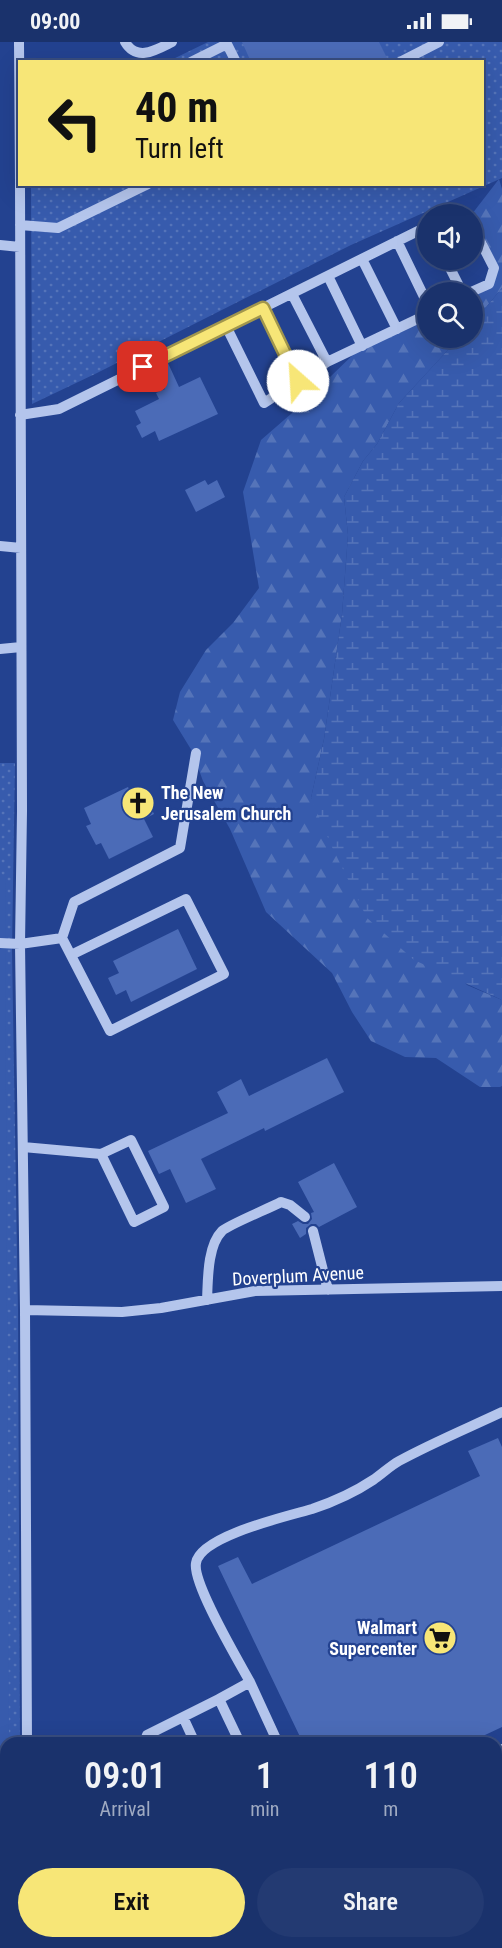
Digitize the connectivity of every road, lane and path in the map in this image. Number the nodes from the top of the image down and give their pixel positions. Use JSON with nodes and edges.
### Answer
{"nodes":[{"id":1,"x":19,"y":42,"type":"edge"},
{"id":2,"x":125,"y":42,"type":"edge"},
{"id":3,"x":172,"y":42,"type":"edge"},
{"id":4,"x":439,"y":42,"type":"edge"},
{"id":5,"x":19,"y":60,"type":"edge"},
{"id":6,"x":195,"y":60,"type":"edge"},
{"id":7,"x":235,"y":60,"type":"edge"},
{"id":8,"x":404,"y":60,"type":"edge"},
{"id":9,"x":20,"y":186,"type":"edge"},
{"id":10,"x":143,"y":186,"type":"edge"},
{"id":11,"x":20,"y":225,"type":"junction"},
{"id":12,"x":417,"y":232,"type":"edge"},
{"id":13,"x":397,"y":242,"type":"junction"},
{"id":14,"x":0,"y":244,"type":"edge"},
{"id":15,"x":483,"y":246,"type":"edge"},
{"id":16,"x":20,"y":247,"type":"junction"},
{"id":17,"x":362,"y":259,"type":"junction"},
{"id":18,"x":328,"y":276,"type":"junction"},
{"id":19,"x":417,"y":283,"type":"edge"},
{"id":20,"x":483,"y":287,"type":"edge"},
{"id":21,"x":292,"y":294,"type":"junction"},
{"id":22,"x":263,"y":308,"type":"junction"},
{"id":23,"x":417,"y":319,"type":"edge"},
{"id":24,"x":226,"y":326,"type":"junction"},
{"id":25,"x":396,"y":329,"type":"junction"},
{"id":26,"x":362,"y":346,"type":"junction"},
{"id":27,"x":327,"y":362,"type":"junction"},
{"id":28,"x":298,"y":381,"type":"junction"},
{"id":29,"x":20,"y":415,"type":"junction"},
{"id":30,"x":0,"y":546,"type":"edge"},
{"id":31,"x":21,"y":548,"type":"junction"},
{"id":32,"x":21,"y":647,"type":"junction"},
{"id":33,"x":0,"y":649,"type":"edge"},
{"id":34,"x":196,"y":753,"type":"dead end"},
{"id":35,"x":62,"y":938,"type":"junction"},
{"id":36,"x":0,"y":943,"type":"edge"},
{"id":37,"x":20,"y":944,"type":"junction"},
{"id":38,"x":71,"y":955,"type":"junction"},
{"id":39,"x":23,"y":1147,"type":"junction"},
{"id":40,"x":101,"y":1154,"type":"junction"},
{"id":41,"x":305,"y":1217,"type":"dead end"},
{"id":42,"x":313,"y":1230,"type":"dead end"},
{"id":43,"x":502,"y":1286,"type":"edge"},
{"id":44,"x":328,"y":1290,"type":"junction"},
{"id":45,"x":207,"y":1299,"type":"junction"},
{"id":46,"x":25,"y":1310,"type":"junction"},
{"id":47,"x":502,"y":1412,"type":"edge"},
{"id":48,"x":250,"y":1682,"type":"junction"},
{"id":49,"x":219,"y":1699,"type":"junction"},
{"id":50,"x":183,"y":1717,"type":"junction"},
{"id":51,"x":27,"y":1737,"type":"edge"},
{"id":52,"x":146,"y":1737,"type":"edge"},
{"id":53,"x":192,"y":1737,"type":"edge"},
{"id":54,"x":237,"y":1737,"type":"edge"},
{"id":55,"x":275,"y":1737,"type":"edge"}],
"edges":[{"from":1,"to":5,"type":"street"},
{"from":2,"to":3,"type":"street"},
{"from":4,"to":8,"type":"street"},
{"from":6,"to":7,"type":"street"},
{"from":9,"to":11,"type":"street"},
{"from":10,"to":11,"type":"street"},
{"from":11,"to":16,"type":"street"},
{"from":12,"to":13,"type":"street"},
{"from":13,"to":17,"type":"street"},
{"from":13,"to":19,"type":"street"},
{"from":14,"to":16,"type":"street"},
{"from":15,"to":20,"type":"street"},
{"from":16,"to":29,"type":"street"},
{"from":17,"to":18,"type":"street"},
{"from":17,"to":25,"type":"street"},
{"from":18,"to":21,"type":"street"},
{"from":18,"to":26,"type":"street"},
{"from":21,"to":22,"type":"street"},
{"from":21,"to":27,"type":"street"},
{"from":22,"to":24,"type":"street"},
{"from":22,"to":28,"type":"street"},
{"from":23,"to":25,"type":"street"},
{"from":24,"to":28,"type":"street"},
{"from":24,"to":29,"type":"street"},
{"from":25,"to":26,"type":"street"},
{"from":26,"to":27,"type":"street"},
{"from":27,"to":28,"type":"street"},
{"from":29,"to":31,"type":"street"},
{"from":30,"to":31,"type":"street"},
{"from":31,"to":32,"type":"street"},
{"from":32,"to":33,"type":"street"},
{"from":32,"to":37,"type":"street"},
{"from":34,"to":35,"type":"street"},
{"from":35,"to":37,"type":"street"},
{"from":35,"to":38,"type":"street"},
{"from":36,"to":37,"type":"street"},
{"from":37,"to":39,"type":"street"},
{"from":38,"to":38,"type":"street"},
{"from":39,"to":40,"type":"street"},
{"from":39,"to":46,"type":"street"},
{"from":40,"to":40,"type":"street"},
{"from":41,"to":45,"type":"street"},
{"from":42,"to":44,"type":"street"},
{"from":43,"to":44,"type":"street","name":"Doverplum Avenue"},
{"from":44,"to":45,"type":"street","name":"Doverplum Avenue"},
{"from":45,"to":46,"type":"street","name":"Doverplum Avenue"},
{"from":46,"to":51,"type":"street"},
{"from":47,"to":48,"type":"street"},
{"from":48,"to":49,"type":"street"},
{"from":48,"to":55,"type":"street"},
{"from":49,"to":50,"type":"street"},
{"from":49,"to":54,"type":"street"},
{"from":50,"to":52,"type":"street"},
{"from":50,"to":53,"type":"street"}]}
